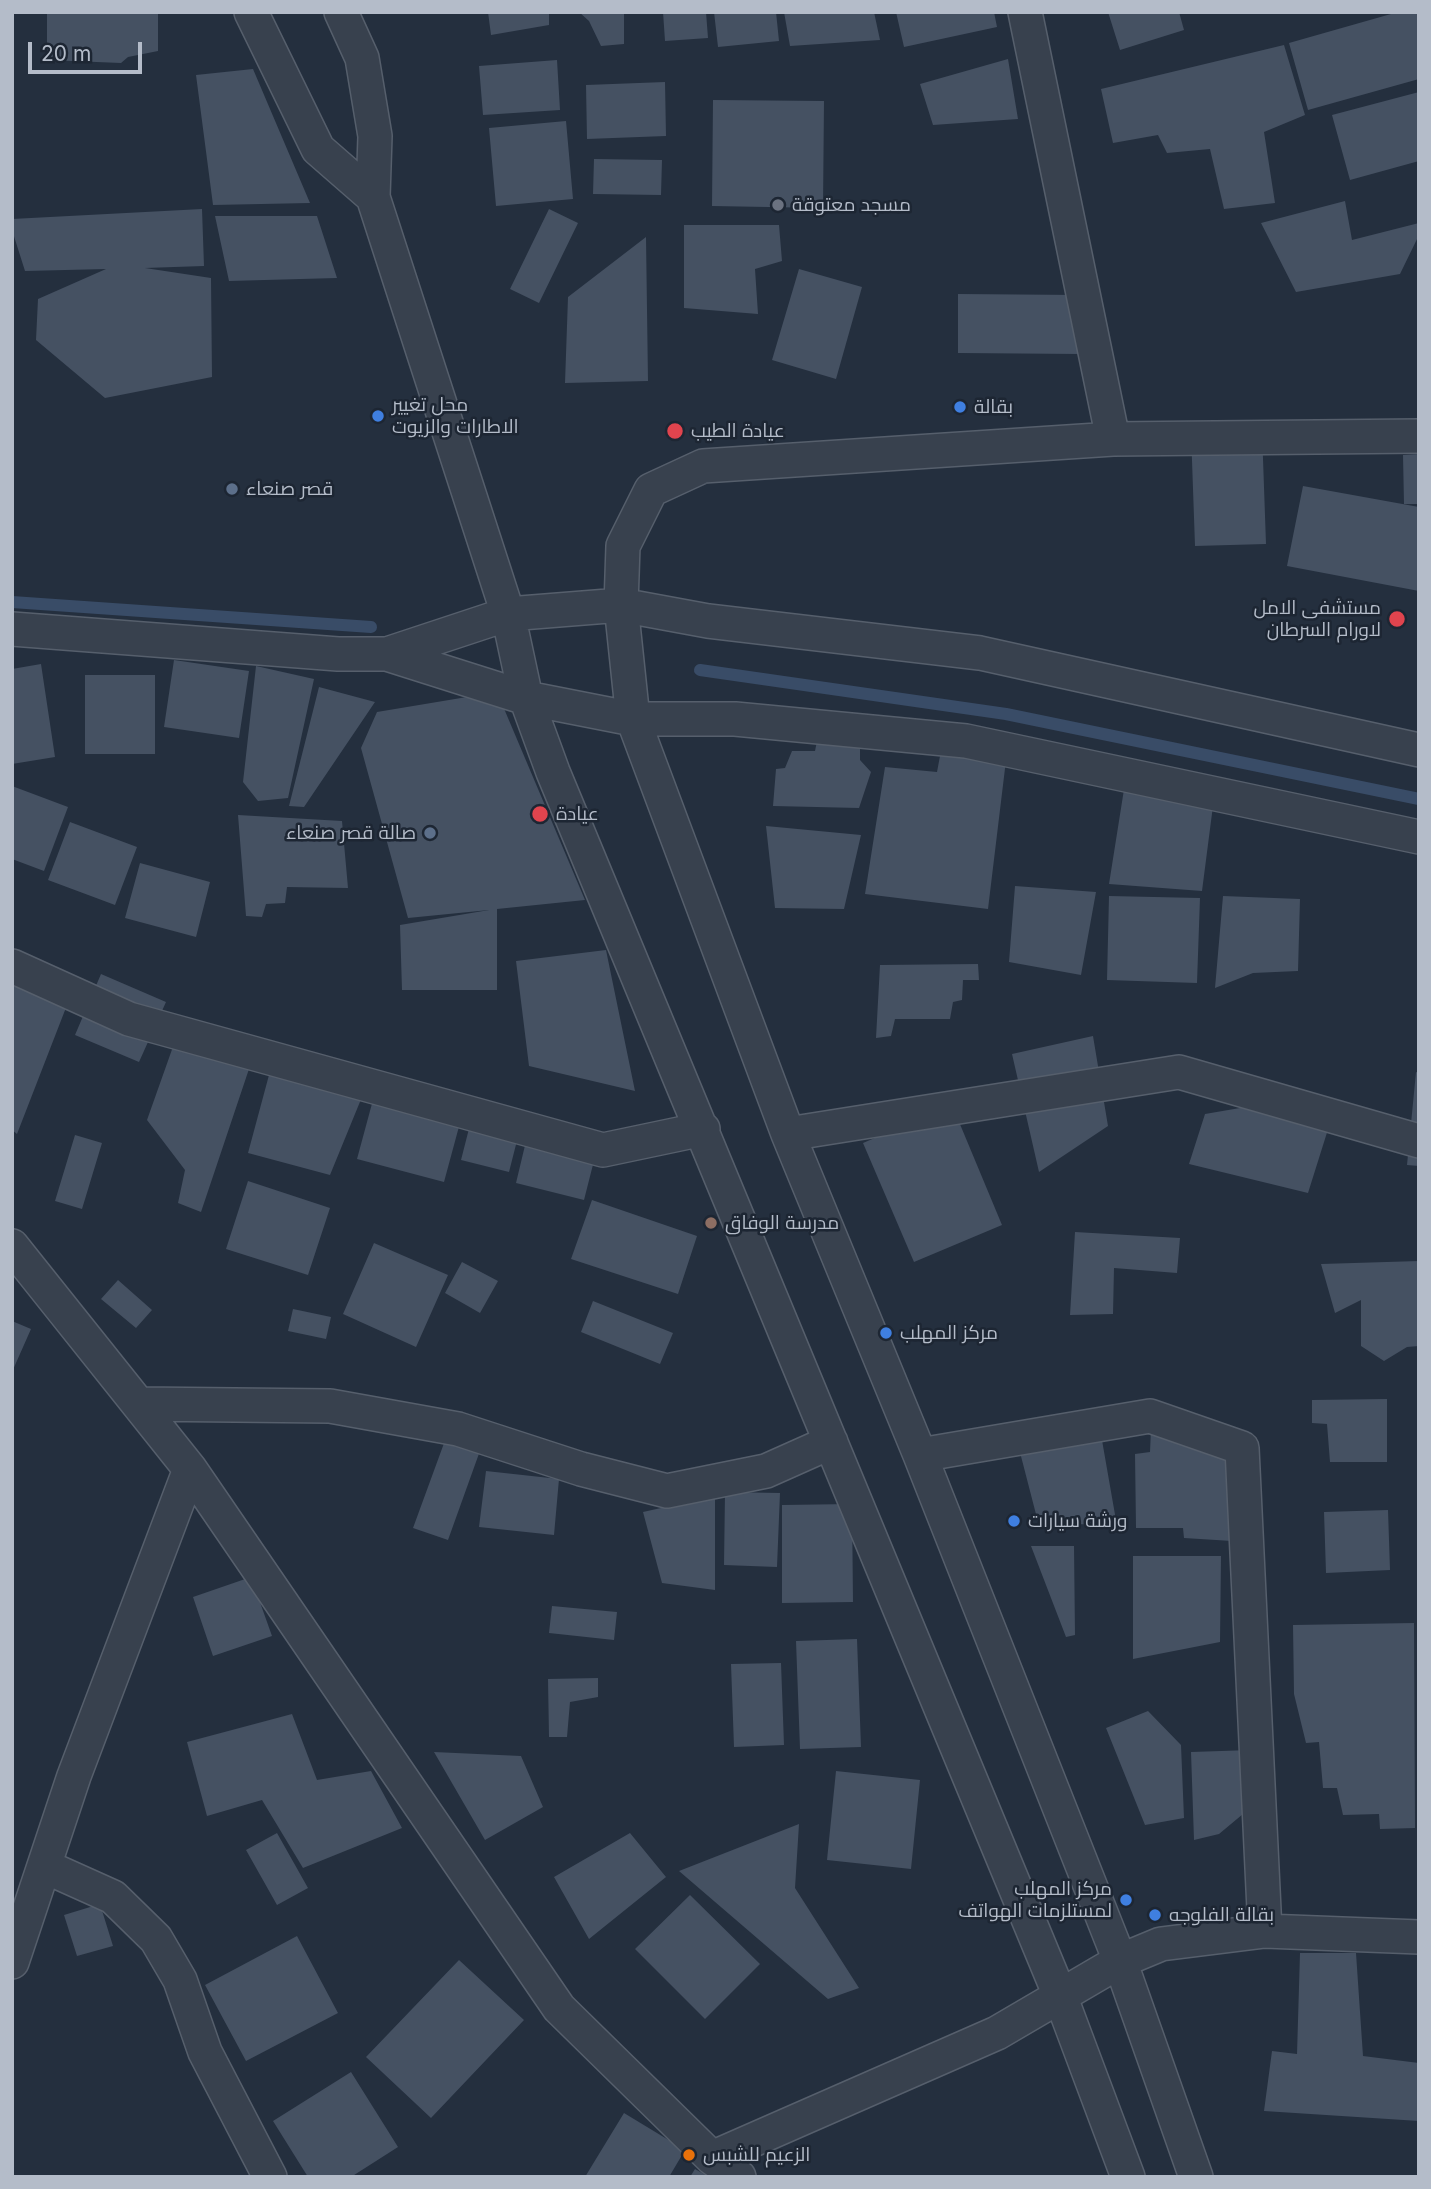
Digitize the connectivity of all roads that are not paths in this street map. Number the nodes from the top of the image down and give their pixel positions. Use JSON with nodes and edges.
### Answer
{"nodes":[{"id":1,"x":251,"y":12,"type":"edge"},
{"id":2,"x":341,"y":12,"type":"edge"},
{"id":3,"x":1025,"y":12,"type":"edge"},
{"id":4,"x":373,"y":197,"type":"junction"},
{"id":5,"x":1419,"y":436,"type":"edge"},
{"id":6,"x":1113,"y":439,"type":"junction"},
{"id":7,"x":621,"y":605,"type":"junction"},
{"id":8,"x":508,"y":614,"type":"junction"},
{"id":9,"x":12,"y":629,"type":"edge"},
{"id":10,"x":387,"y":654,"type":"junction"},
{"id":11,"x":526,"y":698,"type":"junction"},
{"id":12,"x":633,"y":719,"type":"junction"},
{"id":13,"x":1419,"y":750,"type":"edge"},
{"id":14,"x":1419,"y":837,"type":"edge"},
{"id":15,"x":12,"y":966,"type":"edge"},
{"id":16,"x":703,"y":1129,"type":"junction"},
{"id":17,"x":788,"y":1134,"type":"junction"},
{"id":18,"x":1419,"y":1142,"type":"edge"},
{"id":19,"x":12,"y":1246,"type":"edge"},
{"id":20,"x":139,"y":1404,"type":"junction"},
{"id":21,"x":831,"y":1442,"type":"junction"},
{"id":22,"x":920,"y":1455,"type":"junction"},
{"id":23,"x":190,"y":1469,"type":"junction"},
{"id":24,"x":44,"y":1866,"type":"junction"},
{"id":25,"x":1265,"y":1931,"type":"junction"},
{"id":26,"x":1419,"y":1937,"type":"edge"},
{"id":27,"x":1120,"y":1961,"type":"junction"},
{"id":28,"x":12,"y":1962,"type":"edge"},
{"id":29,"x":1061,"y":1998,"type":"junction"},
{"id":30,"x":712,"y":2158,"type":"junction"},
{"id":31,"x":270,"y":2177,"type":"edge"},
{"id":32,"x":739,"y":2177,"type":"edge"},
{"id":33,"x":1128,"y":2177,"type":"edge"},
{"id":34,"x":1196,"y":2177,"type":"edge"}],
"edges":[{"from":1,"to":4,"type":"street"},
{"from":2,"to":4,"type":"street"},
{"from":3,"to":6,"type":"street"},
{"from":4,"to":8,"type":"street"},
{"from":5,"to":6,"type":"street"},
{"from":6,"to":7,"type":"street"},
{"from":7,"to":8,"type":"street"},
{"from":7,"to":12,"type":"street"},
{"from":7,"to":13,"type":"street"},
{"from":8,"to":10,"type":"street"},
{"from":8,"to":11,"type":"street"},
{"from":9,"to":10,"type":"street"},
{"from":10,"to":11,"type":"street"},
{"from":11,"to":12,"type":"street"},
{"from":11,"to":16,"type":"street"},
{"from":12,"to":14,"type":"street"},
{"from":12,"to":17,"type":"street"},
{"from":15,"to":16,"type":"street"},
{"from":16,"to":21,"type":"street"},
{"from":17,"to":18,"type":"street"},
{"from":17,"to":22,"type":"street"},
{"from":19,"to":20,"type":"street"},
{"from":20,"to":21,"type":"street"},
{"from":20,"to":23,"type":"street"},
{"from":21,"to":29,"type":"street"},
{"from":22,"to":25,"type":"street"},
{"from":22,"to":27,"type":"street"},
{"from":23,"to":24,"type":"street"},
{"from":23,"to":30,"type":"street"},
{"from":24,"to":28,"type":"street"},
{"from":24,"to":31,"type":"street"},
{"from":25,"to":26,"type":"street"},
{"from":25,"to":27,"type":"street"},
{"from":27,"to":29,"type":"street"},
{"from":27,"to":34,"type":"street"},
{"from":29,"to":30,"type":"street"},
{"from":29,"to":33,"type":"street"},
{"from":30,"to":32,"type":"street"}]}
